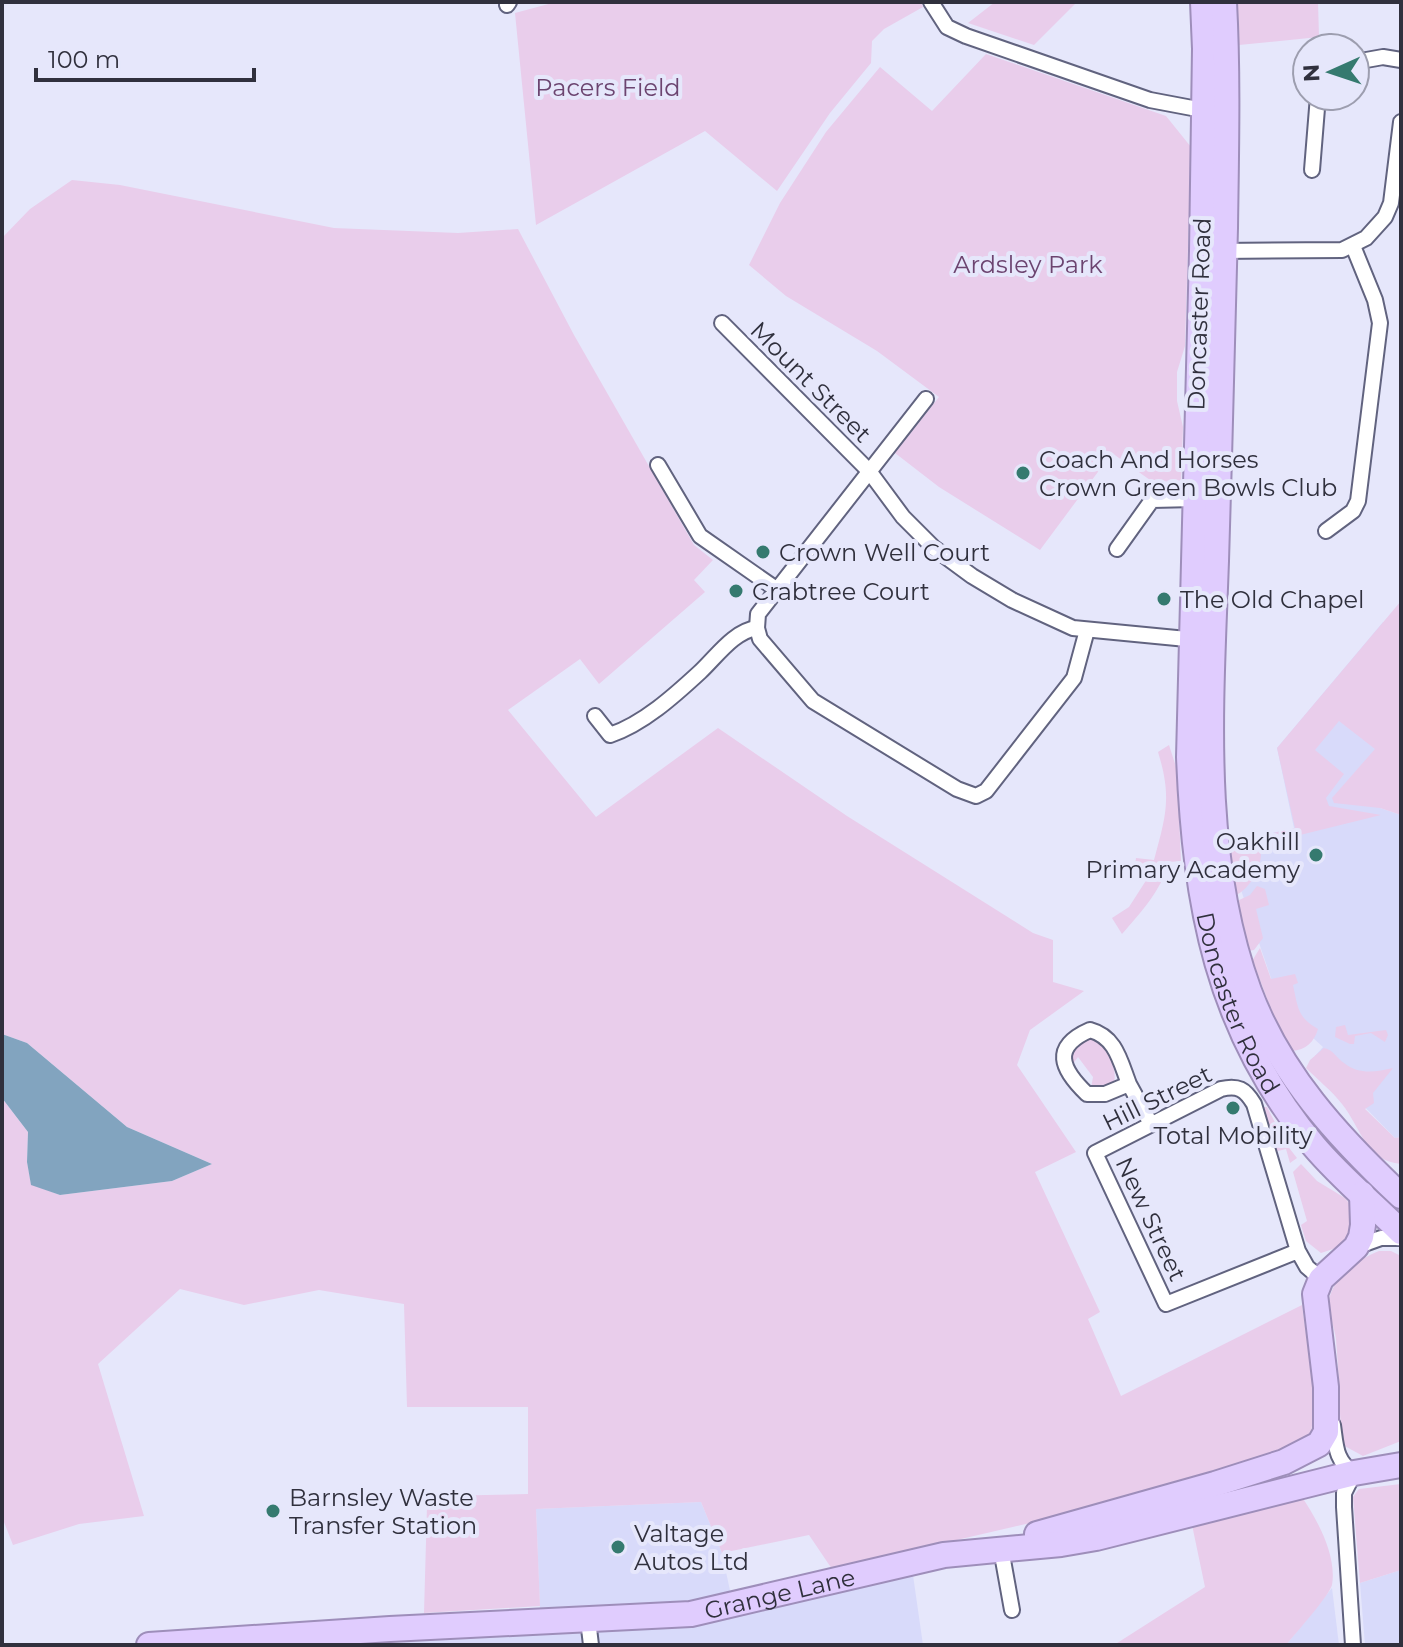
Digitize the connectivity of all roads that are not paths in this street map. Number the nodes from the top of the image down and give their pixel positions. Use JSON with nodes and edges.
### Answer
{"nodes":[{"id":1,"x":931,"y":2,"type":"edge"},
{"id":2,"x":1203,"y":2,"type":"edge"},
{"id":3,"x":1224,"y":2,"type":"edge"},
{"id":4,"x":1371,"y":59,"type":"edge"},
{"id":5,"x":1401,"y":60,"type":"edge"},
{"id":6,"x":1317,"y":112,"type":"edge"},
{"id":7,"x":1216,"y":114,"type":"junction"},
{"id":8,"x":1401,"y":122,"type":"edge"},
{"id":9,"x":1312,"y":170,"type":"dead end"},
{"id":10,"x":1353,"y":246,"type":"junction"},
{"id":11,"x":1213,"y":251,"type":"junction"},
{"id":12,"x":722,"y":323,"type":"dead end"},
{"id":13,"x":926,"y":399,"type":"dead end"},
{"id":14,"x":658,"y":465,"type":"dead end"},
{"id":15,"x":869,"y":471,"type":"junction"},
{"id":16,"x":1195,"y":499,"type":"junction"},
{"id":17,"x":1326,"y":531,"type":"dead end"},
{"id":18,"x":1117,"y":549,"type":"dead end"},
{"id":19,"x":776,"y":589,"type":"junction"},
{"id":20,"x":758,"y":621,"type":"junction"},
{"id":21,"x":1087,"y":630,"type":"junction"},
{"id":22,"x":1202,"y":641,"type":"junction"},
{"id":23,"x":595,"y":716,"type":"dead end"},
{"id":24,"x":1129,"y":1084,"type":"junction"},
{"id":25,"x":1239,"y":1088,"type":"joint"},
{"id":26,"x":1151,"y":1124,"type":"junction"},
{"id":27,"x":1095,"y":1153,"type":"joint"},
{"id":28,"x":1362,"y":1194,"type":"junction"},
{"id":29,"x":1401,"y":1197,"type":"edge"},
{"id":30,"x":1401,"y":1215,"type":"edge"},
{"id":31,"x":1401,"y":1232,"type":"edge"},
{"id":32,"x":1401,"y":1238,"type":"edge"},
{"id":33,"x":1356,"y":1247,"type":"junction"},
{"id":34,"x":1298,"y":1251,"type":"junction"},
{"id":35,"x":1321,"y":1279,"type":"junction"},
{"id":36,"x":1326,"y":1387,"type":"junction"},
{"id":37,"x":1401,"y":1465,"type":"edge"},
{"id":38,"x":1354,"y":1473,"type":"junction"},
{"id":39,"x":1001,"y":1549,"type":"junction"},
{"id":40,"x":1012,"y":1610,"type":"dead end"},
{"id":41,"x":588,"y":1620,"type":"junction"},
{"id":42,"x":149,"y":1645,"type":"edge"},
{"id":43,"x":591,"y":1645,"type":"edge"},
{"id":44,"x":1353,"y":1645,"type":"edge"}],
"edges":[{"from":1,"to":7,"type":"street"},
{"from":2,"to":7,"type":"highway","name":"Doncaster Road"},
{"from":3,"to":7,"type":"highway","name":"Doncaster Road"},
{"from":4,"to":5,"type":"street"},
{"from":6,"to":9,"type":"street"},
{"from":7,"to":11,"type":"highway","name":"Doncaster Road"},
{"from":8,"to":10,"type":"street"},
{"from":10,"to":11,"type":"street"},
{"from":10,"to":17,"type":"street"},
{"from":11,"to":16,"type":"highway","name":"Doncaster Road"},
{"from":11,"to":22,"type":"highway","name":"Doncaster Road"},
{"from":12,"to":15,"type":"street","name":"Mount Street"},
{"from":13,"to":15,"type":"street"},
{"from":14,"to":19,"type":"street"},
{"from":15,"to":19,"type":"street"},
{"from":15,"to":21,"type":"street","name":"Mount Street"},
{"from":16,"to":18,"type":"street"},
{"from":16,"to":22,"type":"highway","name":"Doncaster Road"},
{"from":19,"to":20,"type":"street"},
{"from":20,"to":21,"type":"street"},
{"from":20,"to":23,"type":"street"},
{"from":21,"to":22,"type":"street","name":"Mount Street"},
{"from":22,"to":28,"type":"highway","name":"Doncaster Road"},
{"from":22,"to":29,"type":"highway","name":"Doncaster Road"},
{"from":24,"to":24,"type":"street"},
{"from":24,"to":26,"type":"street"},
{"from":25,"to":26,"type":"street","name":"Hill Street"},
{"from":25,"to":34,"type":"street","name":"Doncaster Road"},
{"from":26,"to":27,"type":"street","name":"Hill Street"},
{"from":27,"to":34,"type":"street","name":"New Street"},
{"from":28,"to":31,"type":"highway","name":"Doncaster Road"},
{"from":28,"to":33,"type":"highway"},
{"from":29,"to":30,"type":"highway"},
{"from":32,"to":33,"type":"street"},
{"from":33,"to":35,"type":"highway"},
{"from":34,"to":35,"type":"street","name":"Doncaster Road"},
{"from":35,"to":36,"type":"highway"},
{"from":36,"to":38,"type":"street"},
{"from":36,"to":39,"type":"highway"},
{"from":37,"to":38,"type":"highway","name":"Grange Lane"},
{"from":38,"to":39,"type":"highway","name":"Grange Lane"},
{"from":38,"to":44,"type":"street"},
{"from":39,"to":40,"type":"street"},
{"from":39,"to":41,"type":"highway","name":"Grange Lane"},
{"from":41,"to":42,"type":"highway","name":"Grange Lane"},
{"from":41,"to":43,"type":"street"}]}
